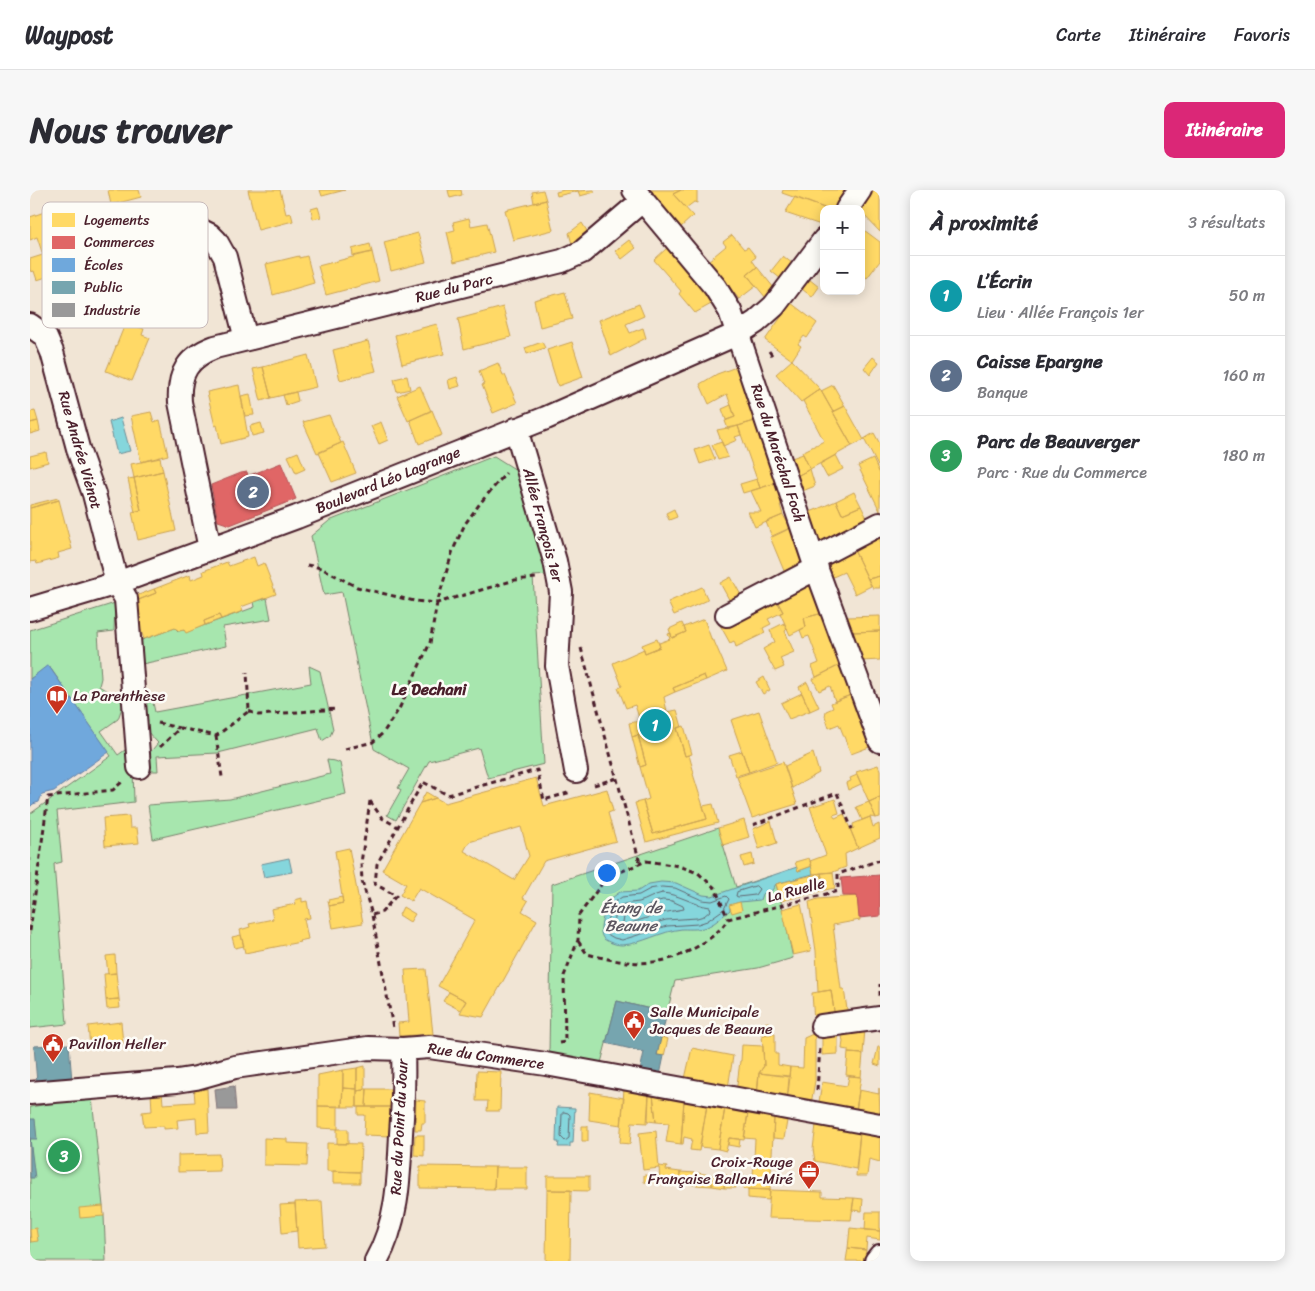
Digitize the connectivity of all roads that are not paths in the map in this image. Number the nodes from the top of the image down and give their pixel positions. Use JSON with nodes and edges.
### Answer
{"nodes":[{"id":1,"x":860,"y":190,"type":"edge"},
{"id":2,"x":639,"y":195,"type":"edge"},
{"id":3,"x":850,"y":205,"type":"edge"},
{"id":4,"x":208,"y":235,"type":"edge"},
{"id":5,"x":820,"y":245,"type":"edge"},
{"id":6,"x":30,"y":325,"type":"edge"},
{"id":7,"x":738,"y":333,"type":"junction"},
{"id":8,"x":246,"y":339,"type":"junction"},
{"id":9,"x":516,"y":429,"type":"junction"},
{"id":10,"x":880,"y":524,"type":"edge"},
{"id":11,"x":210,"y":549,"type":"junction"},
{"id":12,"x":815,"y":564,"type":"junction"},
{"id":13,"x":117,"y":583,"type":"junction"},
{"id":14,"x":30,"y":609,"type":"edge"},
{"id":15,"x":727,"y":615,"type":"dead end"},
{"id":16,"x":880,"y":741,"type":"edge"},
{"id":17,"x":139,"y":767,"type":"road end"},
{"id":18,"x":579,"y":783,"type":"road end"},
{"id":19,"x":880,"y":1018,"type":"edge"},
{"id":20,"x":822,"y":1026,"type":"road end"},
{"id":21,"x":395,"y":1049,"type":"junction"},
{"id":22,"x":30,"y":1093,"type":"edge"},
{"id":23,"x":880,"y":1125,"type":"edge"},
{"id":24,"x":880,"y":1256,"type":"edge"},
{"id":25,"x":376,"y":1261,"type":"edge"},
{"id":26,"x":876,"y":1261,"type":"edge"}],
"edges":[{"from":1,"to":3,"type":"street"},
{"from":2,"to":7,"type":"street","name":"Rue du Maréchal Foch"},
{"from":2,"to":8,"type":"street","name":"Rue du Parc"},
{"from":4,"to":8,"type":"street"},
{"from":5,"to":7,"type":"street","name":"Boulevard Léo Lagrange"},
{"from":6,"to":13,"type":"street","name":"Rue Andrée Viénot"},
{"from":7,"to":9,"type":"street","name":"Boulevard Léo Lagrange"},
{"from":7,"to":12,"type":"street","name":"Rue du Maréchal Foch"},
{"from":8,"to":11,"type":"street","name":"Rue du Parc"},
{"from":9,"to":11,"type":"street","name":"Boulevard Léo Lagrange"},
{"from":9,"to":18,"type":"street","name":"Allée François 1er"},
{"from":10,"to":12,"type":"street"},
{"from":11,"to":13,"type":"street","name":"Boulevard Léo Lagrange"},
{"from":12,"to":15,"type":"street"},
{"from":12,"to":16,"type":"street","name":"Rue du Maréchal Foch"},
{"from":13,"to":14,"type":"street","name":"Boulevard Léo Lagrange"},
{"from":13,"to":17,"type":"street","name":"Rue Andrée Viénot"},
{"from":19,"to":20,"type":"street"},
{"from":21,"to":22,"type":"street","name":"Rue du Commerce"},
{"from":21,"to":23,"type":"street","name":"Rue du Commerce"},
{"from":21,"to":25,"type":"street","name":"Rue du Point du Jour"},
{"from":24,"to":26,"type":"street"}]}
